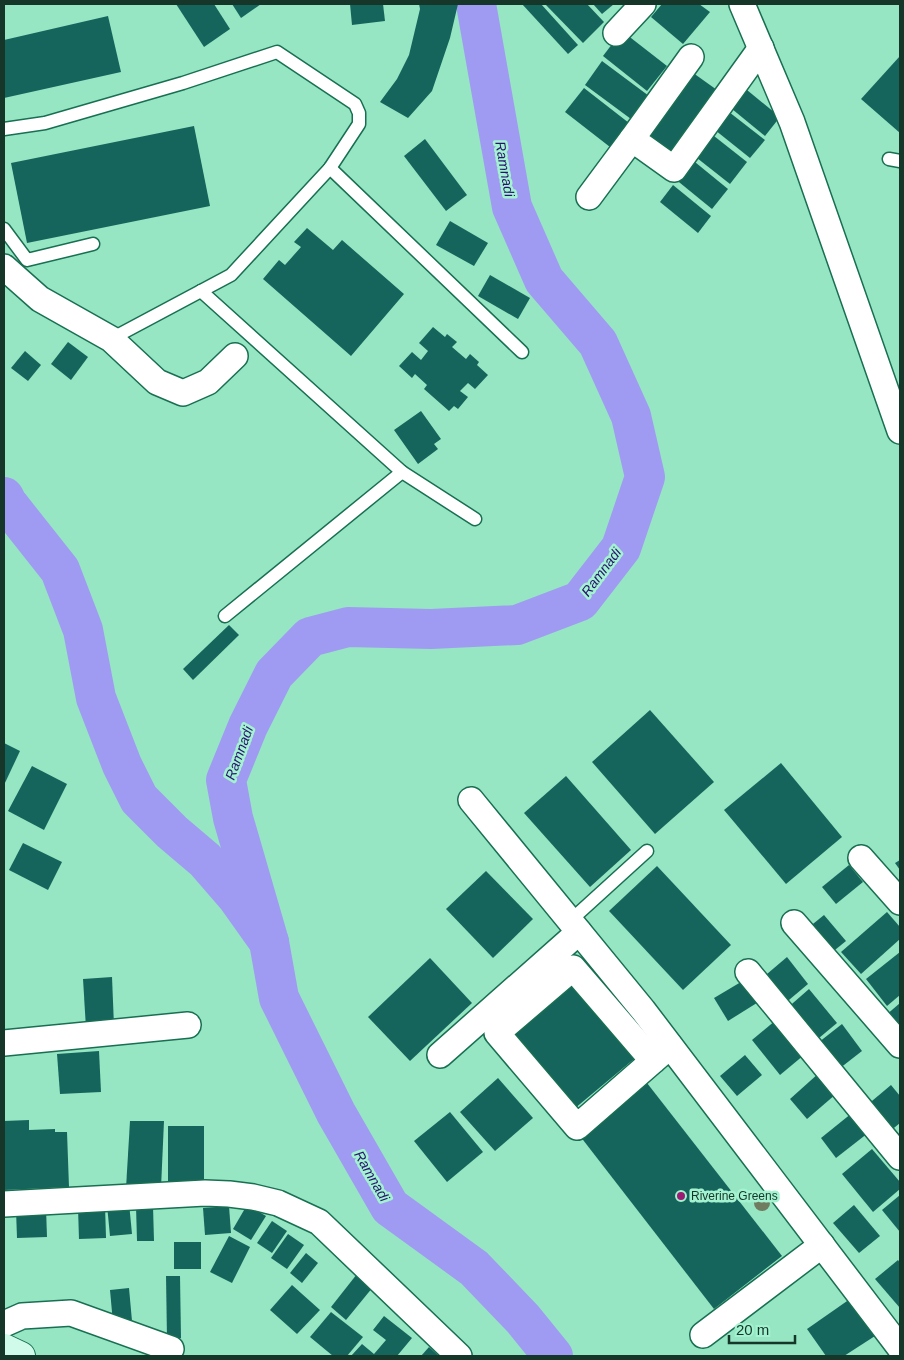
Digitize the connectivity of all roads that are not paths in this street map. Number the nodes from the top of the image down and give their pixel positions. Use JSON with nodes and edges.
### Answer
{"nodes":[{"id":1,"x":643,"y":4,"type":"edge"},
{"id":2,"x":742,"y":4,"type":"edge"},
{"id":3,"x":616,"y":33,"type":"dead end"},
{"id":4,"x":761,"y":48,"type":"junction"},
{"id":5,"x":691,"y":57,"type":"dead end"},
{"id":6,"x":4,"y":129,"type":"edge"},
{"id":7,"x":632,"y":139,"type":"junction"},
{"id":8,"x":330,"y":168,"type":"junction"},
{"id":9,"x":589,"y":197,"type":"dead end"},
{"id":10,"x":4,"y":229,"type":"edge"},
{"id":11,"x":93,"y":244,"type":"dead end"},
{"id":12,"x":4,"y":267,"type":"edge"},
{"id":13,"x":201,"y":291,"type":"junction"},
{"id":14,"x":111,"y":339,"type":"junction"},
{"id":15,"x":522,"y":352,"type":"dead end"},
{"id":16,"x":235,"y":356,"type":"dead end"},
{"id":17,"x":900,"y":431,"type":"edge"},
{"id":18,"x":402,"y":472,"type":"junction"},
{"id":19,"x":475,"y":519,"type":"dead end"},
{"id":20,"x":225,"y":616,"type":"dead end"},
{"id":21,"x":471,"y":800,"type":"dead end"},
{"id":22,"x":648,"y":851,"type":"dead end"},
{"id":23,"x":862,"y":858,"type":"dead end"},
{"id":24,"x":900,"y":902,"type":"edge"},
{"id":25,"x":794,"y":923,"type":"dead end"},
{"id":26,"x":574,"y":926,"type":"junction"},
{"id":27,"x":748,"y":972,"type":"dead end"},
{"id":28,"x":188,"y":1026,"type":"dead end"},
{"id":29,"x":4,"y":1043,"type":"edge"},
{"id":30,"x":900,"y":1045,"type":"edge"},
{"id":31,"x":662,"y":1054,"type":"junction"},
{"id":32,"x":440,"y":1056,"type":"dead end"},
{"id":33,"x":900,"y":1157,"type":"edge"},
{"id":34,"x":4,"y":1204,"type":"edge"},
{"id":35,"x":822,"y":1245,"type":"junction"},
{"id":36,"x":4,"y":1324,"type":"edge"},
{"id":37,"x":703,"y":1336,"type":"dead end"},
{"id":38,"x":4,"y":1348,"type":"edge"},
{"id":39,"x":900,"y":1348,"type":"edge"},
{"id":40,"x":171,"y":1349,"type":"dead end"},
{"id":41,"x":21,"y":1356,"type":"edge"},
{"id":42,"x":459,"y":1356,"type":"edge"}],
"edges":[{"from":1,"to":3,"type":"street"},
{"from":2,"to":4,"type":"street"},
{"from":4,"to":7,"type":"street"},
{"from":4,"to":17,"type":"street"},
{"from":5,"to":7,"type":"street"},
{"from":6,"to":8,"type":"lane"},
{"from":7,"to":9,"type":"street"},
{"from":8,"to":13,"type":"lane"},
{"from":8,"to":15,"type":"lane"},
{"from":10,"to":11,"type":"lane"},
{"from":12,"to":14,"type":"street"},
{"from":13,"to":14,"type":"lane"},
{"from":13,"to":18,"type":"lane"},
{"from":14,"to":16,"type":"street"},
{"from":18,"to":19,"type":"lane"},
{"from":18,"to":20,"type":"lane"},
{"from":21,"to":26,"type":"street"},
{"from":22,"to":26,"type":"lane"},
{"from":23,"to":24,"type":"street"},
{"from":25,"to":30,"type":"street"},
{"from":26,"to":31,"type":"street"},
{"from":26,"to":32,"type":"street"},
{"from":27,"to":33,"type":"street"},
{"from":28,"to":29,"type":"street"},
{"from":31,"to":31,"type":"street"},
{"from":31,"to":35,"type":"street"},
{"from":34,"to":42,"type":"street"},
{"from":35,"to":37,"type":"street"},
{"from":35,"to":39,"type":"street"},
{"from":36,"to":40,"type":"street"},
{"from":38,"to":41,"type":"main road"}]}
